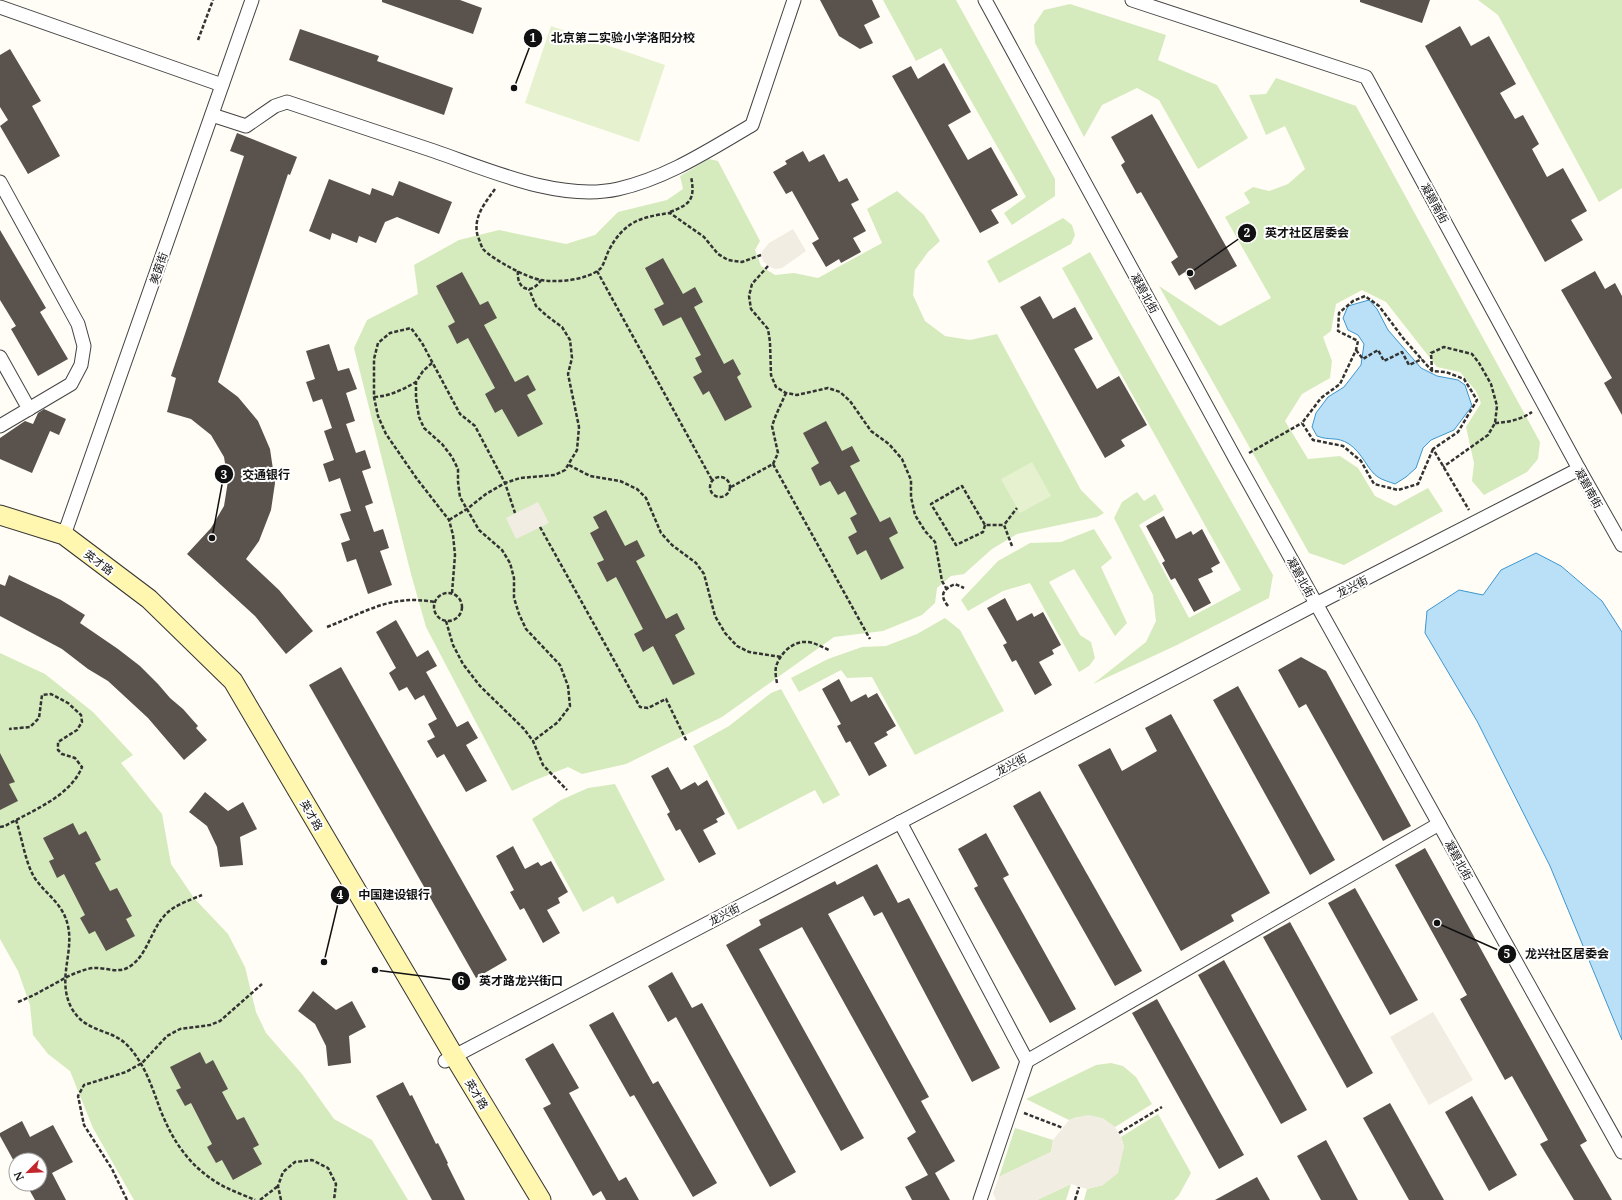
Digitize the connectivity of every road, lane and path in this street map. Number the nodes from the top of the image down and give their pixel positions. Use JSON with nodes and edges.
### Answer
{"nodes":[{"id":1,"x":213,"y":0,"type":"edge"},
{"id":2,"x":252,"y":0,"type":"edge"},
{"id":3,"x":794,"y":0,"type":"edge"},
{"id":4,"x":985,"y":0,"type":"edge"},
{"id":5,"x":1132,"y":0,"type":"edge"},
{"id":6,"x":0,"y":7,"type":"edge"},
{"id":7,"x":198,"y":40,"type":"dead end"},
{"id":8,"x":222,"y":85,"type":"junction"},
{"id":9,"x":212,"y":115,"type":"junction"},
{"id":10,"x":682,"y":165,"type":"junction"},
{"id":11,"x":505,"y":175,"type":"junction"},
{"id":12,"x":0,"y":182,"type":"edge"},
{"id":13,"x":670,"y":212,"type":"junction"},
{"id":14,"x":761,"y":255,"type":"dead end"},
{"id":15,"x":768,"y":266,"type":"dead end"},
{"id":16,"x":518,"y":271,"type":"junction"},
{"id":17,"x":597,"y":271,"type":"junction"},
{"id":18,"x":541,"y":280,"type":"junction"},
{"id":19,"x":529,"y":289,"type":"junction"},
{"id":20,"x":1356,"y":350,"type":"junction"},
{"id":21,"x":0,"y":357,"type":"edge"},
{"id":22,"x":1422,"y":359,"type":"junction"},
{"id":23,"x":432,"y":363,"type":"junction"},
{"id":24,"x":1432,"y":371,"type":"junction"},
{"id":25,"x":416,"y":382,"type":"junction"},
{"id":26,"x":786,"y":394,"type":"junction"},
{"id":27,"x":374,"y":397,"type":"junction"},
{"id":28,"x":1545,"y":405,"type":"junction"},
{"id":29,"x":29,"y":409,"type":"junction"},
{"id":30,"x":1302,"y":423,"type":"junction"},
{"id":31,"x":1495,"y":423,"type":"junction"},
{"id":32,"x":0,"y":426,"type":"edge"},
{"id":33,"x":1433,"y":449,"type":"junction"},
{"id":34,"x":1236,"y":460,"type":"junction"},
{"id":35,"x":773,"y":464,"type":"junction"},
{"id":36,"x":569,"y":465,"type":"junction"},
{"id":37,"x":1443,"y":467,"type":"junction"},
{"id":38,"x":1579,"y":469,"type":"junction"},
{"id":39,"x":712,"y":480,"type":"junction"},
{"id":40,"x":505,"y":483,"type":"junction"},
{"id":41,"x":731,"y":487,"type":"junction"},
{"id":42,"x":1017,"y":508,"type":"dead end"},
{"id":43,"x":467,"y":509,"type":"junction"},
{"id":44,"x":515,"y":513,"type":"dead end"},
{"id":45,"x":0,"y":515,"type":"edge"},
{"id":46,"x":449,"y":520,"type":"junction"},
{"id":47,"x":1477,"y":522,"type":"junction"},
{"id":48,"x":0,"y":525,"type":"edge"},
{"id":49,"x":985,"y":525,"type":"junction"},
{"id":50,"x":1004,"y":525,"type":"junction"},
{"id":51,"x":540,"y":527,"type":"dead end"},
{"id":52,"x":64,"y":535,"type":"junction"},
{"id":53,"x":1622,"y":545,"type":"edge"},
{"id":54,"x":1012,"y":546,"type":"dead end"},
{"id":55,"x":946,"y":588,"type":"junction"},
{"id":56,"x":964,"y":588,"type":"dead end"},
{"id":57,"x":452,"y":593,"type":"junction"},
{"id":58,"x":434,"y":602,"type":"junction"},
{"id":59,"x":1316,"y":604,"type":"junction"},
{"id":60,"x":948,"y":606,"type":"dead end"},
{"id":61,"x":446,"y":621,"type":"junction"},
{"id":62,"x":327,"y":627,"type":"dead end"},
{"id":63,"x":870,"y":639,"type":"dead end"},
{"id":64,"x":829,"y":650,"type":"dead end"},
{"id":65,"x":781,"y":657,"type":"junction"},
{"id":66,"x":777,"y":683,"type":"dead end"},
{"id":67,"x":9,"y":728,"type":"dead end"},
{"id":68,"x":533,"y":742,"type":"junction"},
{"id":69,"x":687,"y":742,"type":"dead end"},
{"id":70,"x":567,"y":790,"type":"dead end"},
{"id":71,"x":16,"y":820,"type":"junction"},
{"id":72,"x":900,"y":822,"type":"junction"},
{"id":73,"x":1439,"y":824,"type":"junction"},
{"id":74,"x":0,"y":827,"type":"edge"},
{"id":75,"x":202,"y":895,"type":"dead end"},
{"id":76,"x":64,"y":978,"type":"junction"},
{"id":77,"x":262,"y":984,"type":"dead end"},
{"id":78,"x":18,"y":1002,"type":"dead end"},
{"id":79,"x":450,"y":1058,"type":"junction"},
{"id":80,"x":1027,"y":1061,"type":"junction"},
{"id":81,"x":142,"y":1063,"type":"junction"},
{"id":82,"x":1162,"y":1107,"type":"dead end"},
{"id":83,"x":1011,"y":1108,"type":"junction"},
{"id":84,"x":1063,"y":1128,"type":"dead end"},
{"id":85,"x":1119,"y":1133,"type":"dead end"},
{"id":86,"x":1622,"y":1152,"type":"edge"},
{"id":87,"x":278,"y":1186,"type":"junction"},
{"id":88,"x":1079,"y":1187,"type":"dead end"},
{"id":89,"x":127,"y":1200,"type":"edge"},
{"id":90,"x":255,"y":1200,"type":"edge"},
{"id":91,"x":260,"y":1200,"type":"edge"},
{"id":92,"x":281,"y":1200,"type":"edge"},
{"id":93,"x":334,"y":1200,"type":"edge"},
{"id":94,"x":528,"y":1200,"type":"edge"},
{"id":95,"x":541,"y":1200,"type":"edge"},
{"id":96,"x":980,"y":1200,"type":"edge"},
{"id":97,"x":1076,"y":1200,"type":"edge"}],
"edges":[{"from":1,"to":7,"type":"path"},
{"from":2,"to":8,"type":"street","name":"美茵街"},
{"from":3,"to":10,"type":"street"},
{"from":4,"to":34,"type":"street","name":"凝碧北街"},
{"from":5,"to":28,"type":"street","name":"凝碧南街"},
{"from":6,"to":8,"type":"street"},
{"from":8,"to":9,"type":"street","name":"美茵街"},
{"from":9,"to":11,"type":"street"},
{"from":9,"to":52,"type":"street","name":"美茵街"},
{"from":10,"to":11,"type":"street"},
{"from":10,"to":13,"type":"path"},
{"from":11,"to":16,"type":"path"},
{"from":12,"to":29,"type":"street"},
{"from":13,"to":14,"type":"path"},
{"from":13,"to":17,"type":"path"},
{"from":15,"to":26,"type":"path"},
{"from":16,"to":18,"type":"path"},
{"from":16,"to":19,"type":"path"},
{"from":17,"to":18,"type":"path"},
{"from":17,"to":39,"type":"path"},
{"from":18,"to":19,"type":"path"},
{"from":19,"to":36,"type":"path"},
{"from":20,"to":22,"type":"path"},
{"from":20,"to":22,"type":"path"},
{"from":20,"to":30,"type":"path"},
{"from":21,"to":29,"type":"street"},
{"from":22,"to":24,"type":"path"},
{"from":23,"to":25,"type":"path"},
{"from":23,"to":27,"type":"path"},
{"from":23,"to":40,"type":"path"},
{"from":24,"to":31,"type":"path"},
{"from":24,"to":33,"type":"path"},
{"from":25,"to":27,"type":"path"},
{"from":25,"to":43,"type":"path"},
{"from":26,"to":35,"type":"path"},
{"from":26,"to":55,"type":"path"},
{"from":27,"to":46,"type":"path"},
{"from":28,"to":31,"type":"path"},
{"from":28,"to":38,"type":"street","name":"凝碧南街"},
{"from":29,"to":32,"type":"street"},
{"from":30,"to":33,"type":"path"},
{"from":30,"to":34,"type":"path"},
{"from":31,"to":37,"type":"path"},
{"from":33,"to":37,"type":"path"},
{"from":34,"to":59,"type":"street","name":"凝碧北街"},
{"from":35,"to":41,"type":"path"},
{"from":35,"to":63,"type":"path"},
{"from":36,"to":40,"type":"path"},
{"from":36,"to":65,"type":"path"},
{"from":37,"to":47,"type":"path"},
{"from":38,"to":47,"type":"street","name":"龙兴街"},
{"from":38,"to":53,"type":"street","name":"凝碧南街"},
{"from":39,"to":41,"type":"path"},
{"from":39,"to":41,"type":"path"},
{"from":40,"to":43,"type":"path"},
{"from":40,"to":44,"type":"path"},
{"from":42,"to":50,"type":"path"},
{"from":43,"to":46,"type":"path"},
{"from":43,"to":68,"type":"path"},
{"from":45,"to":52,"type":"main road","name":"英才路"},
{"from":46,"to":57,"type":"path"},
{"from":47,"to":59,"type":"street","name":"龙兴街"},
{"from":48,"to":79,"type":"main road","name":"英才路"},
{"from":49,"to":49,"type":"path"},
{"from":49,"to":50,"type":"path"},
{"from":50,"to":54,"type":"path"},
{"from":51,"to":69,"type":"path"},
{"from":52,"to":79,"type":"main road","name":"英才路"},
{"from":55,"to":56,"type":"path"},
{"from":55,"to":60,"type":"path"},
{"from":57,"to":58,"type":"path"},
{"from":57,"to":61,"type":"path"},
{"from":58,"to":61,"type":"path"},
{"from":58,"to":62,"type":"path"},
{"from":59,"to":72,"type":"street","name":"龙兴街"},
{"from":59,"to":73,"type":"street","name":"凝碧北街"},
{"from":61,"to":68,"type":"path"},
{"from":64,"to":65,"type":"path"},
{"from":65,"to":66,"type":"path"},
{"from":67,"to":71,"type":"path"},
{"from":68,"to":70,"type":"path"},
{"from":71,"to":74,"type":"path"},
{"from":71,"to":76,"type":"path"},
{"from":72,"to":79,"type":"street","name":"龙兴街"},
{"from":72,"to":80,"type":"street"},
{"from":73,"to":80,"type":"street"},
{"from":73,"to":86,"type":"street","name":"凝碧北街"},
{"from":75,"to":76,"type":"path"},
{"from":76,"to":78,"type":"path"},
{"from":76,"to":81,"type":"path"},
{"from":77,"to":81,"type":"path"},
{"from":79,"to":94,"type":"main road","name":"英才路"},
{"from":79,"to":95,"type":"main road","name":"英才路"},
{"from":80,"to":83,"type":"street"},
{"from":81,"to":89,"type":"path"},
{"from":81,"to":90,"type":"path"},
{"from":82,"to":85,"type":"path"},
{"from":83,"to":84,"type":"path"},
{"from":83,"to":96,"type":"street"},
{"from":87,"to":91,"type":"path"},
{"from":87,"to":92,"type":"path"},
{"from":87,"to":93,"type":"path"},
{"from":88,"to":97,"type":"path"}]}
